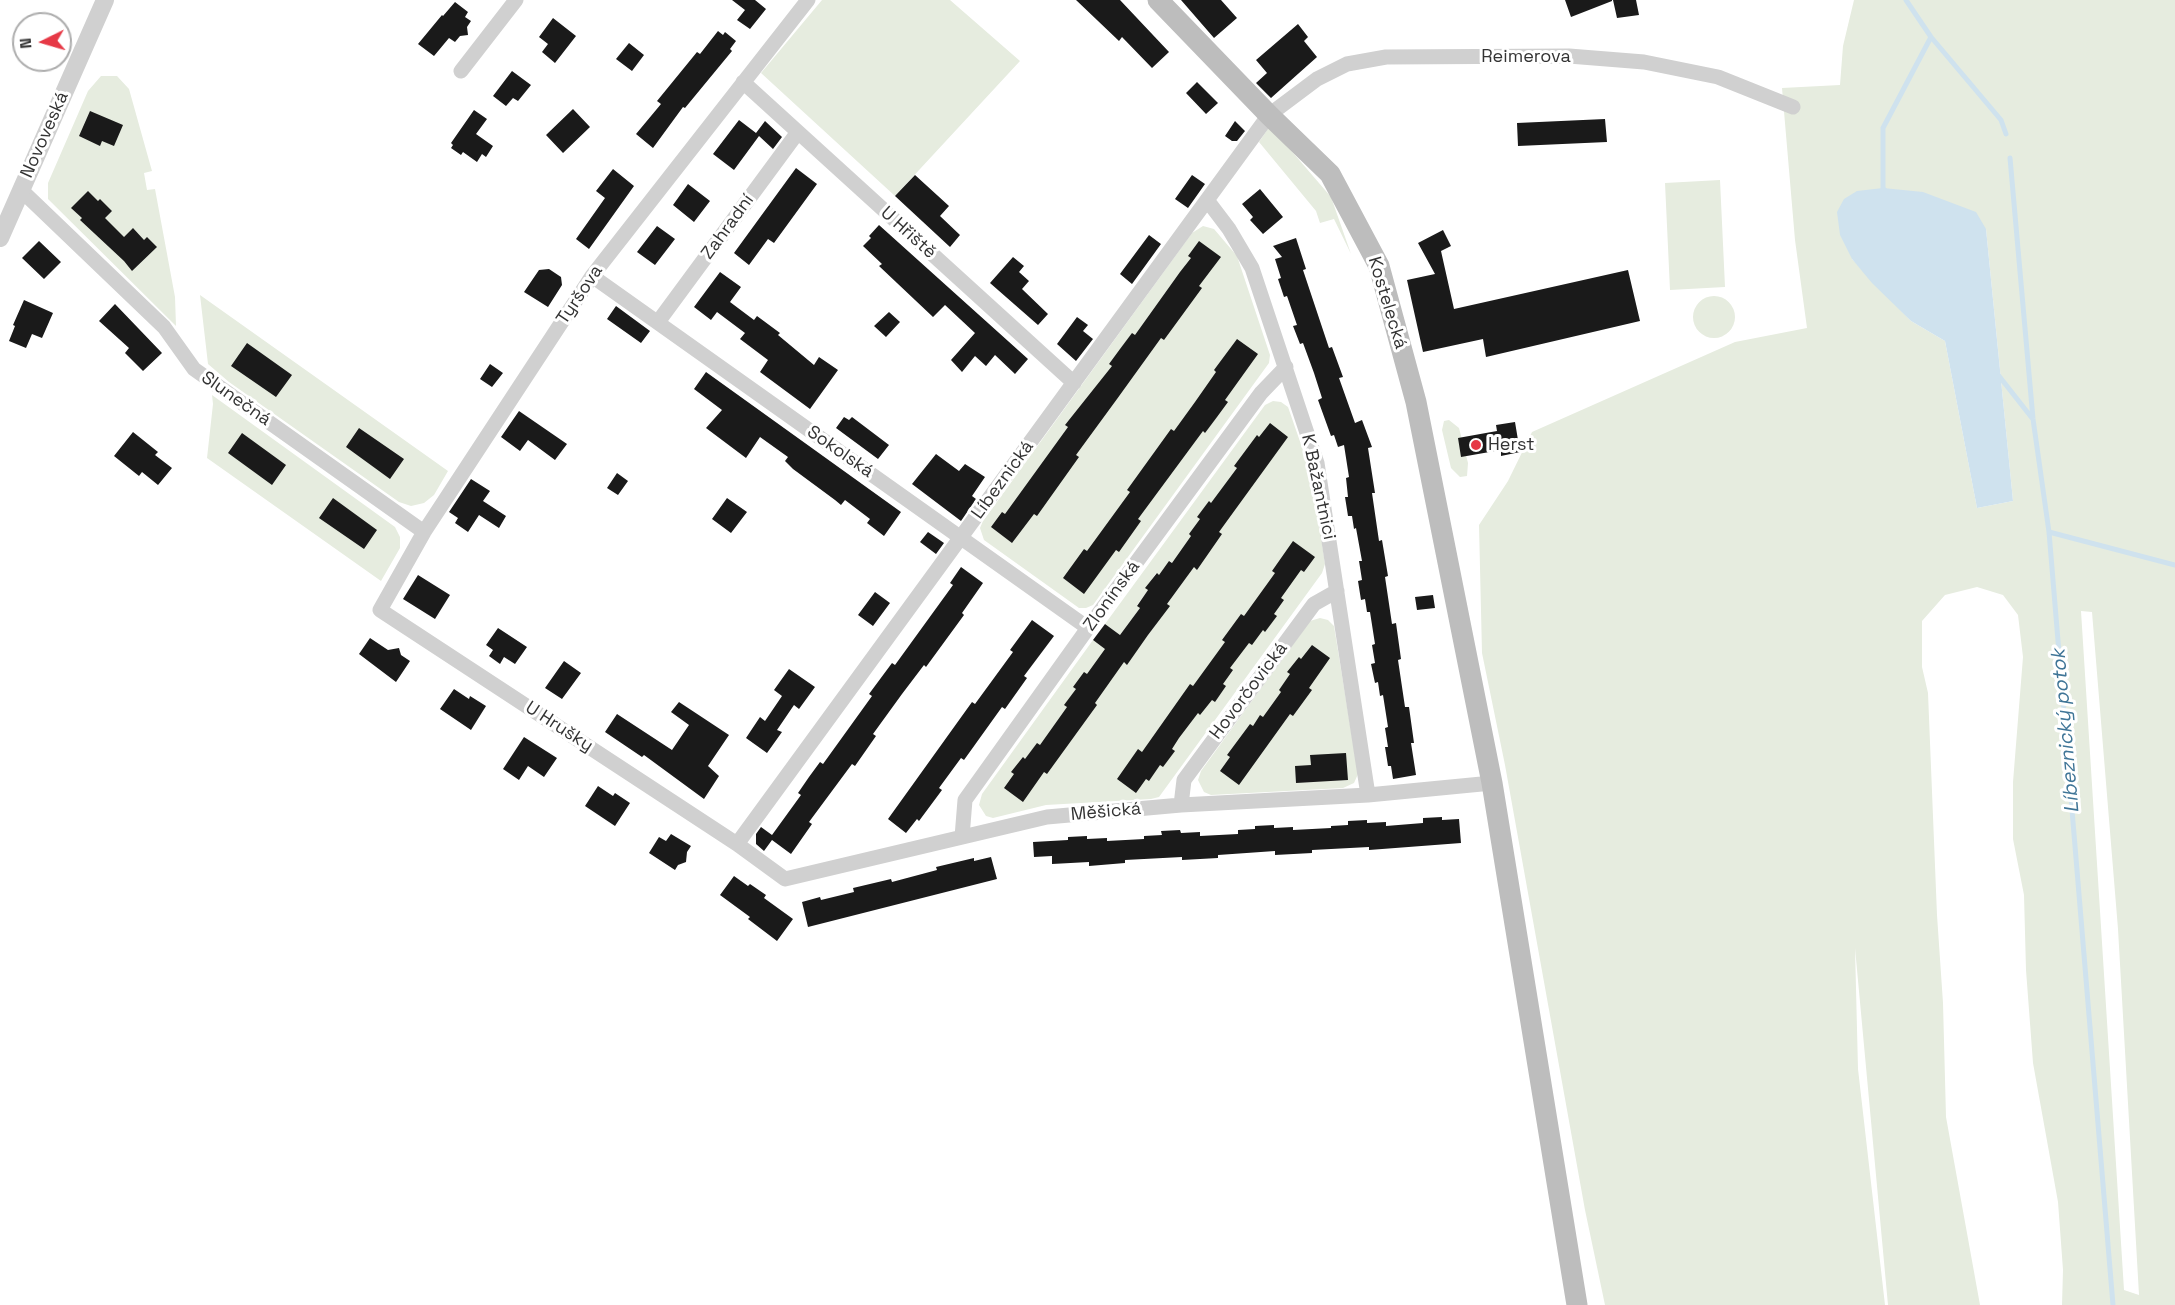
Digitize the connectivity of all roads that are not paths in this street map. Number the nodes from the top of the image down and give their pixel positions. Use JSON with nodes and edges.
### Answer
{"nodes":[{"id":1,"x":105,"y":0,"type":"edge"},
{"id":2,"x":516,"y":0,"type":"edge"},
{"id":3,"x":808,"y":0,"type":"edge"},
{"id":4,"x":1158,"y":0,"type":"edge"},
{"id":5,"x":461,"y":71,"type":"dead end"},
{"id":6,"x":743,"y":82,"type":"junction"},
{"id":7,"x":1792,"y":107,"type":"dead end"},
{"id":8,"x":1269,"y":115,"type":"junction"},
{"id":9,"x":798,"y":132,"type":"junction"},
{"id":10,"x":21,"y":190,"type":"junction"},
{"id":11,"x":1207,"y":200,"type":"junction"},
{"id":12,"x":0,"y":238,"type":"edge"},
{"id":13,"x":592,"y":276,"type":"junction"},
{"id":14,"x":658,"y":322,"type":"junction"},
{"id":15,"x":1286,"y":367,"type":"junction"},
{"id":16,"x":1074,"y":383,"type":"junction"},
{"id":17,"x":424,"y":532,"type":"junction"},
{"id":18,"x":962,"y":538,"type":"junction"},
{"id":19,"x":1338,"y":591,"type":"junction"},
{"id":20,"x":380,"y":610,"type":"joint"},
{"id":21,"x":1088,"y":628,"type":"junction"},
{"id":22,"x":1492,"y":783,"type":"junction"},
{"id":23,"x":1368,"y":795,"type":"junction"},
{"id":24,"x":1181,"y":805,"type":"junction"},
{"id":25,"x":962,"y":837,"type":"junction"},
{"id":26,"x":737,"y":844,"type":"junction"},
{"id":27,"x":1577,"y":1305,"type":"edge"}],
"edges":[{"from":1,"to":10,"type":"street","name":"Novoveská"},
{"from":2,"to":5,"type":"street"},
{"from":3,"to":6,"type":"street","name":"Tyršova"},
{"from":4,"to":8,"type":"main road","name":"Kostelecká"},
{"from":6,"to":9,"type":"street","name":"U Hřiště"},
{"from":6,"to":13,"type":"street","name":"Tyršova"},
{"from":7,"to":8,"type":"street","name":"Reimerova"},
{"from":8,"to":11,"type":"street","name":"Líbeznická"},
{"from":8,"to":22,"type":"main road","name":"Kostelecká"},
{"from":9,"to":14,"type":"street","name":"Zahradní"},
{"from":9,"to":16,"type":"street","name":"U Hřiště"},
{"from":10,"to":12,"type":"street","name":"Novoveská"},
{"from":10,"to":17,"type":"street","name":"Slunečná"},
{"from":11,"to":15,"type":"street","name":"K Bažantnici"},
{"from":11,"to":16,"type":"street","name":"Líbeznická"},
{"from":13,"to":14,"type":"street","name":"Sokolská"},
{"from":13,"to":17,"type":"street","name":"Tyršova"},
{"from":14,"to":18,"type":"street","name":"Sokolská"},
{"from":15,"to":19,"type":"street","name":"K Bažantnici"},
{"from":15,"to":21,"type":"street","name":"Zlonínská"},
{"from":16,"to":18,"type":"street","name":"Líbeznická"},
{"from":17,"to":20,"type":"street","name":"Tyršova"},
{"from":18,"to":21,"type":"street","name":"Sokolská"},
{"from":18,"to":26,"type":"street","name":"Líbeznická"},
{"from":19,"to":23,"type":"street","name":"K Bažantnici"},
{"from":19,"to":24,"type":"street","name":"Hovorčovická"},
{"from":20,"to":26,"type":"street","name":"U Hrušky"},
{"from":21,"to":25,"type":"street","name":"Zlonínská"},
{"from":22,"to":23,"type":"street","name":"Měšická"},
{"from":22,"to":27,"type":"main road","name":"Kostelecká"},
{"from":23,"to":24,"type":"street","name":"Měšická"},
{"from":24,"to":25,"type":"street","name":"Měšická"},
{"from":25,"to":26,"type":"street","name":"Měšická"}]}
